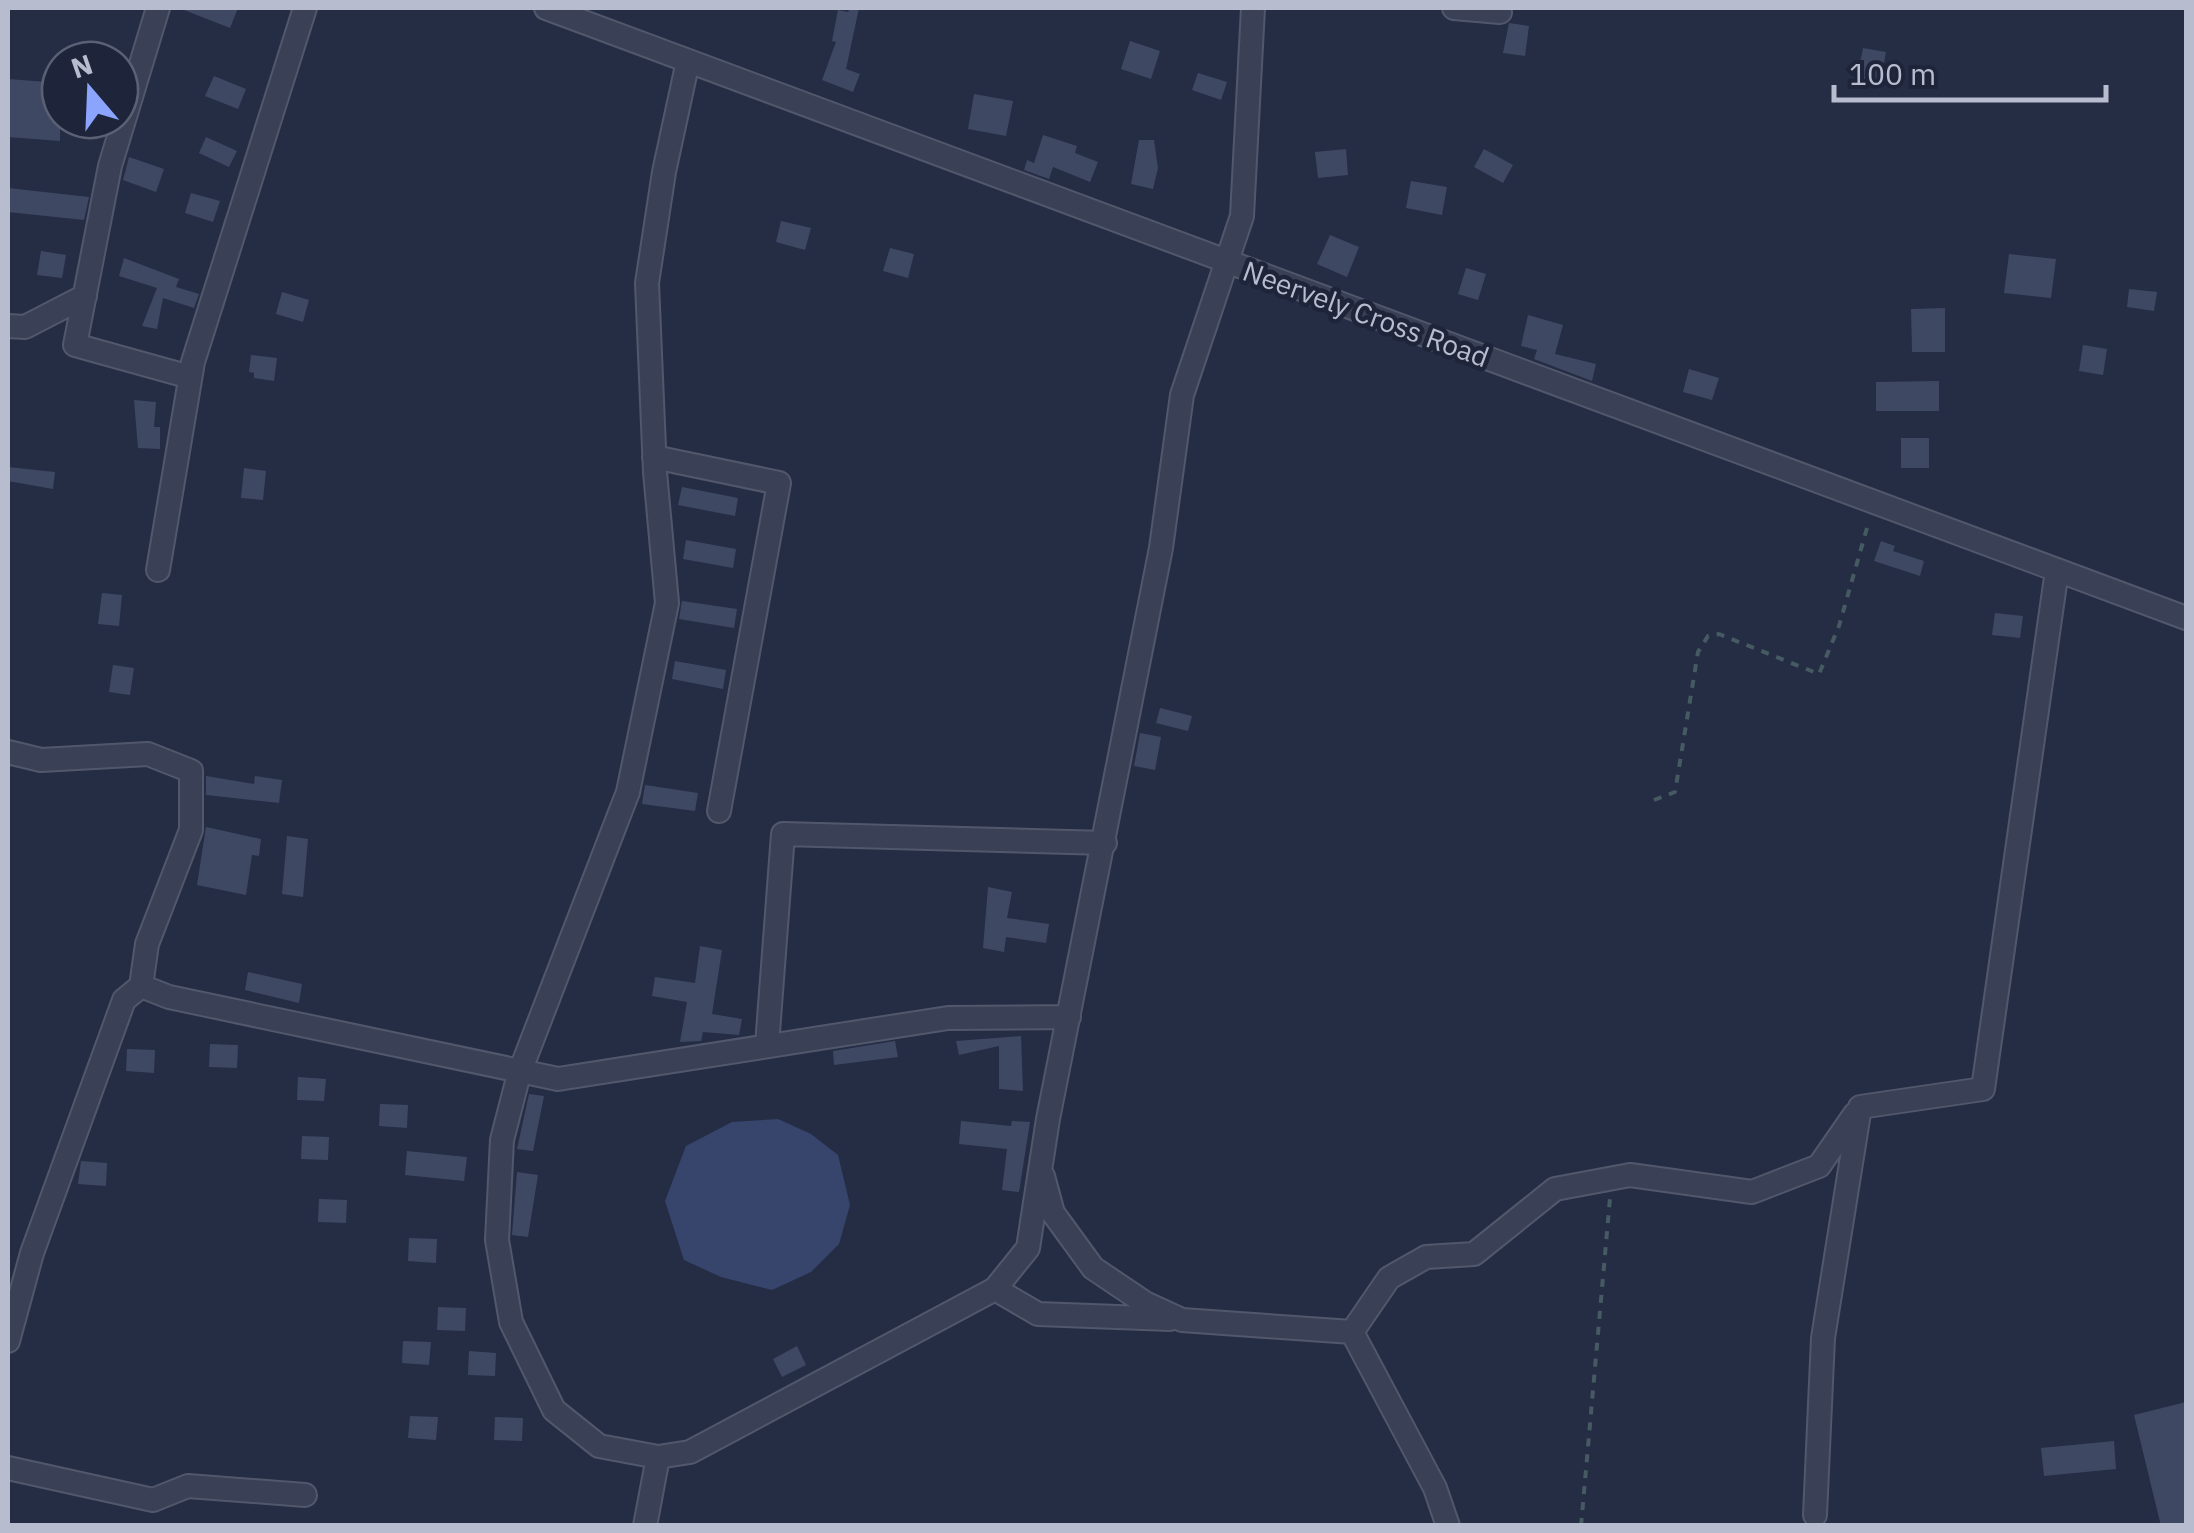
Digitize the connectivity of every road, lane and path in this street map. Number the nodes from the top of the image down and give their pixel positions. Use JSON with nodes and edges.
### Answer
{"nodes":[{"id":1,"x":158,"y":8,"type":"edge"},
{"id":2,"x":305,"y":8,"type":"edge"},
{"id":3,"x":546,"y":8,"type":"edge"},
{"id":4,"x":1253,"y":8,"type":"edge"},
{"id":5,"x":1454,"y":8,"type":"edge"},
{"id":6,"x":1500,"y":12,"type":"dead end"},
{"id":7,"x":688,"y":61,"type":"junction"},
{"id":8,"x":1228,"y":263,"type":"junction"},
{"id":9,"x":85,"y":296,"type":"junction"},
{"id":10,"x":8,"y":326,"type":"edge"},
{"id":11,"x":190,"y":377,"type":"junction"},
{"id":12,"x":654,"y":457,"type":"junction"},
{"id":13,"x":1875,"y":502,"type":"junction"},
{"id":14,"x":158,"y":570,"type":"dead end"},
{"id":15,"x":2057,"y":570,"type":"junction"},
{"id":16,"x":2186,"y":618,"type":"edge"},
{"id":17,"x":8,"y":752,"type":"edge"},
{"id":18,"x":1654,"y":800,"type":"dead end"},
{"id":19,"x":720,"y":811,"type":"dead end"},
{"id":20,"x":1105,"y":843,"type":"junction"},
{"id":21,"x":141,"y":986,"type":"junction"},
{"id":22,"x":1069,"y":1017,"type":"junction"},
{"id":23,"x":767,"y":1045,"type":"junction"},
{"id":24,"x":519,"y":1074,"type":"junction"},
{"id":25,"x":1860,"y":1108,"type":"junction"},
{"id":26,"x":1040,"y":1168,"type":"junction"},
{"id":27,"x":1612,"y":1178,"type":"junction"},
{"id":28,"x":996,"y":1288,"type":"junction"},
{"id":29,"x":1182,"y":1320,"type":"junction"},
{"id":30,"x":1352,"y":1332,"type":"junction"},
{"id":31,"x":8,"y":1341,"type":"edge"},
{"id":32,"x":658,"y":1457,"type":"junction"},
{"id":33,"x":8,"y":1468,"type":"edge"},
{"id":34,"x":305,"y":1495,"type":"dead end"},
{"id":35,"x":1815,"y":1515,"type":"dead end"},
{"id":36,"x":645,"y":1526,"type":"edge"},
{"id":37,"x":1448,"y":1526,"type":"edge"},
{"id":38,"x":1581,"y":1526,"type":"edge"}],
"edges":[{"from":1,"to":9,"type":"street"},
{"from":2,"to":11,"type":"street"},
{"from":3,"to":7,"type":"street","name":"Neervely Cross Road"},
{"from":4,"to":8,"type":"street"},
{"from":5,"to":6,"type":"street"},
{"from":7,"to":8,"type":"street","name":"Neervely Cross Road"},
{"from":7,"to":12,"type":"street"},
{"from":8,"to":13,"type":"street","name":"Neervely Cross Road"},
{"from":8,"to":20,"type":"street"},
{"from":9,"to":10,"type":"street"},
{"from":9,"to":11,"type":"street"},
{"from":11,"to":14,"type":"street"},
{"from":12,"to":19,"type":"street"},
{"from":12,"to":24,"type":"street"},
{"from":13,"to":15,"type":"street","name":"Neervely Cross Road"},
{"from":13,"to":18,"type":"path"},
{"from":15,"to":16,"type":"street","name":"Neervely Cross Road"},
{"from":15,"to":25,"type":"street"},
{"from":17,"to":21,"type":"street"},
{"from":20,"to":22,"type":"street"},
{"from":20,"to":23,"type":"street"},
{"from":21,"to":24,"type":"street"},
{"from":21,"to":31,"type":"street"},
{"from":22,"to":23,"type":"street"},
{"from":22,"to":26,"type":"street"},
{"from":23,"to":24,"type":"street"},
{"from":24,"to":32,"type":"street"},
{"from":25,"to":27,"type":"street"},
{"from":25,"to":35,"type":"street"},
{"from":26,"to":28,"type":"street"},
{"from":26,"to":29,"type":"street"},
{"from":27,"to":30,"type":"street"},
{"from":27,"to":38,"type":"path"},
{"from":28,"to":29,"type":"street"},
{"from":28,"to":32,"type":"street"},
{"from":29,"to":30,"type":"street"},
{"from":30,"to":37,"type":"street"},
{"from":32,"to":36,"type":"street"},
{"from":33,"to":34,"type":"street"}]}
